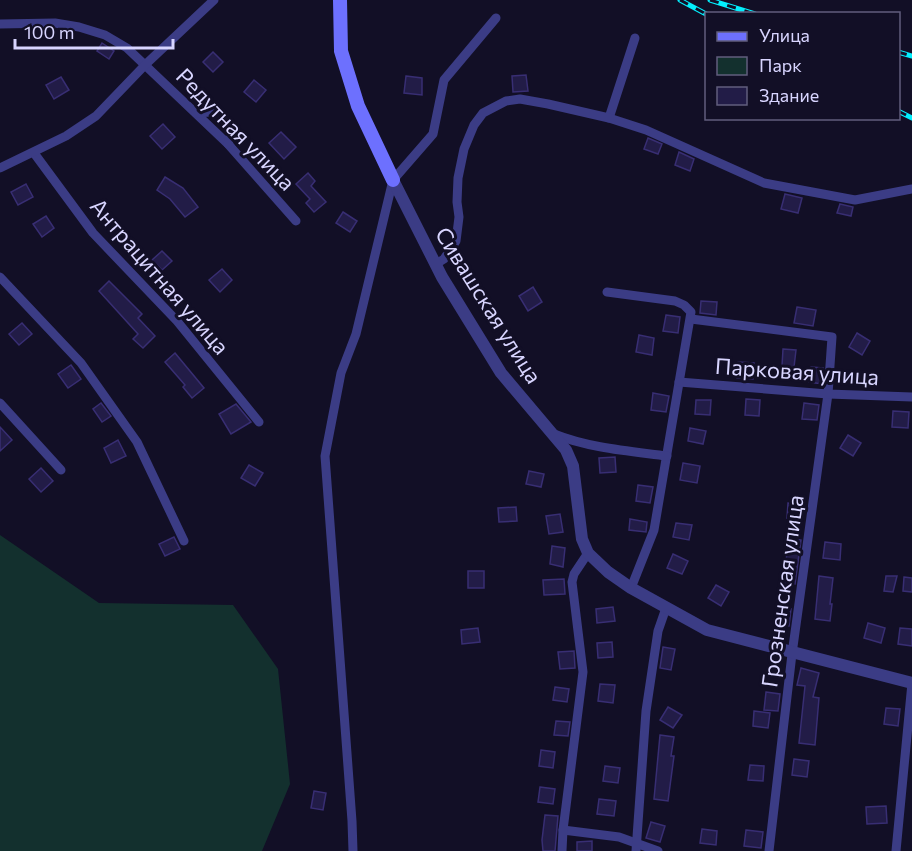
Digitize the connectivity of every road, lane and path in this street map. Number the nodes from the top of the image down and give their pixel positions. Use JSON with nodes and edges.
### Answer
{"nodes":[{"id":1,"x":214,"y":0,"type":"edge"},
{"id":2,"x":340,"y":0,"type":"edge"},
{"id":3,"x":495,"y":18,"type":"dead end"},
{"id":4,"x":0,"y":24,"type":"edge"},
{"id":5,"x":635,"y":38,"type":"dead end"},
{"id":6,"x":146,"y":64,"type":"junction"},
{"id":7,"x":196,"y":113,"type":"junction"},
{"id":8,"x":609,"y":118,"type":"junction"},
{"id":9,"x":228,"y":144,"type":"junction"},
{"id":10,"x":33,"y":153,"type":"junction"},
{"id":11,"x":0,"y":168,"type":"edge"},
{"id":12,"x":393,"y":180,"type":"junction"},
{"id":13,"x":912,"y":189,"type":"edge"},
{"id":14,"x":296,"y":221,"type":"dead end"},
{"id":15,"x":436,"y":264,"type":"junction"},
{"id":16,"x":0,"y":277,"type":"edge"},
{"id":17,"x":607,"y":292,"type":"dead end"},
{"id":18,"x":691,"y":319,"type":"junction"},
{"id":19,"x":679,"y":382,"type":"junction"},
{"id":20,"x":828,"y":394,"type":"junction"},
{"id":21,"x":912,"y":397,"type":"edge"},
{"id":22,"x":0,"y":403,"type":"edge"},
{"id":23,"x":259,"y":422,"type":"dead end"},
{"id":24,"x":552,"y":433,"type":"junction"},
{"id":25,"x":667,"y":456,"type":"junction"},
{"id":26,"x":61,"y":470,"type":"dead end"},
{"id":27,"x":184,"y":541,"type":"dead end"},
{"id":28,"x":588,"y":553,"type":"junction"},
{"id":29,"x":631,"y":588,"type":"junction"},
{"id":30,"x":666,"y":608,"type":"junction"},
{"id":31,"x":792,"y":654,"type":"junction"},
{"id":32,"x":912,"y":683,"type":"edge"},
{"id":33,"x":563,"y":830,"type":"junction"},
{"id":34,"x":636,"y":848,"type":"edge"},
{"id":35,"x":353,"y":851,"type":"edge"},
{"id":36,"x":562,"y":851,"type":"edge"},
{"id":37,"x":658,"y":851,"type":"edge"},
{"id":38,"x":769,"y":851,"type":"edge"},
{"id":39,"x":896,"y":851,"type":"edge"}],
"edges":[{"from":1,"to":6,"type":"street"},
{"from":2,"to":12,"type":"main road"},
{"from":3,"to":12,"type":"street"},
{"from":4,"to":6,"type":"street","name":"Редутная улица"},
{"from":5,"to":8,"type":"street"},
{"from":6,"to":7,"type":"street","name":"Редутная улица"},
{"from":6,"to":10,"type":"street"},
{"from":7,"to":9,"type":"street","name":"Редутная улица"},
{"from":7,"to":9,"type":"street"},
{"from":8,"to":13,"type":"street"},
{"from":8,"to":15,"type":"street"},
{"from":9,"to":14,"type":"street","name":"Редутная улица"},
{"from":10,"to":11,"type":"street"},
{"from":10,"to":23,"type":"street","name":"Антрацитная улица"},
{"from":12,"to":15,"type":"street","name":"Сивашская улица"},
{"from":12,"to":35,"type":"street"},
{"from":15,"to":24,"type":"street","name":"Сивашская улица"},
{"from":16,"to":27,"type":"street"},
{"from":17,"to":18,"type":"street"},
{"from":18,"to":19,"type":"street"},
{"from":18,"to":20,"type":"street","name":"Грозненская улица"},
{"from":19,"to":20,"type":"street","name":"Парковая улица"},
{"from":19,"to":25,"type":"street"},
{"from":20,"to":21,"type":"street","name":"Парковая улица"},
{"from":20,"to":31,"type":"street","name":"Грозненская улица"},
{"from":22,"to":26,"type":"street"},
{"from":24,"to":25,"type":"street"},
{"from":24,"to":28,"type":"street","name":"Сивашская улица"},
{"from":25,"to":29,"type":"street"},
{"from":28,"to":29,"type":"street"},
{"from":28,"to":33,"type":"street"},
{"from":29,"to":30,"type":"street"},
{"from":30,"to":31,"type":"street"},
{"from":30,"to":34,"type":"street"},
{"from":31,"to":32,"type":"street"},
{"from":31,"to":38,"type":"street","name":"Грозненская улица"},
{"from":32,"to":39,"type":"street"},
{"from":33,"to":34,"type":"street"},
{"from":33,"to":36,"type":"street"},
{"from":34,"to":37,"type":"street"}]}
